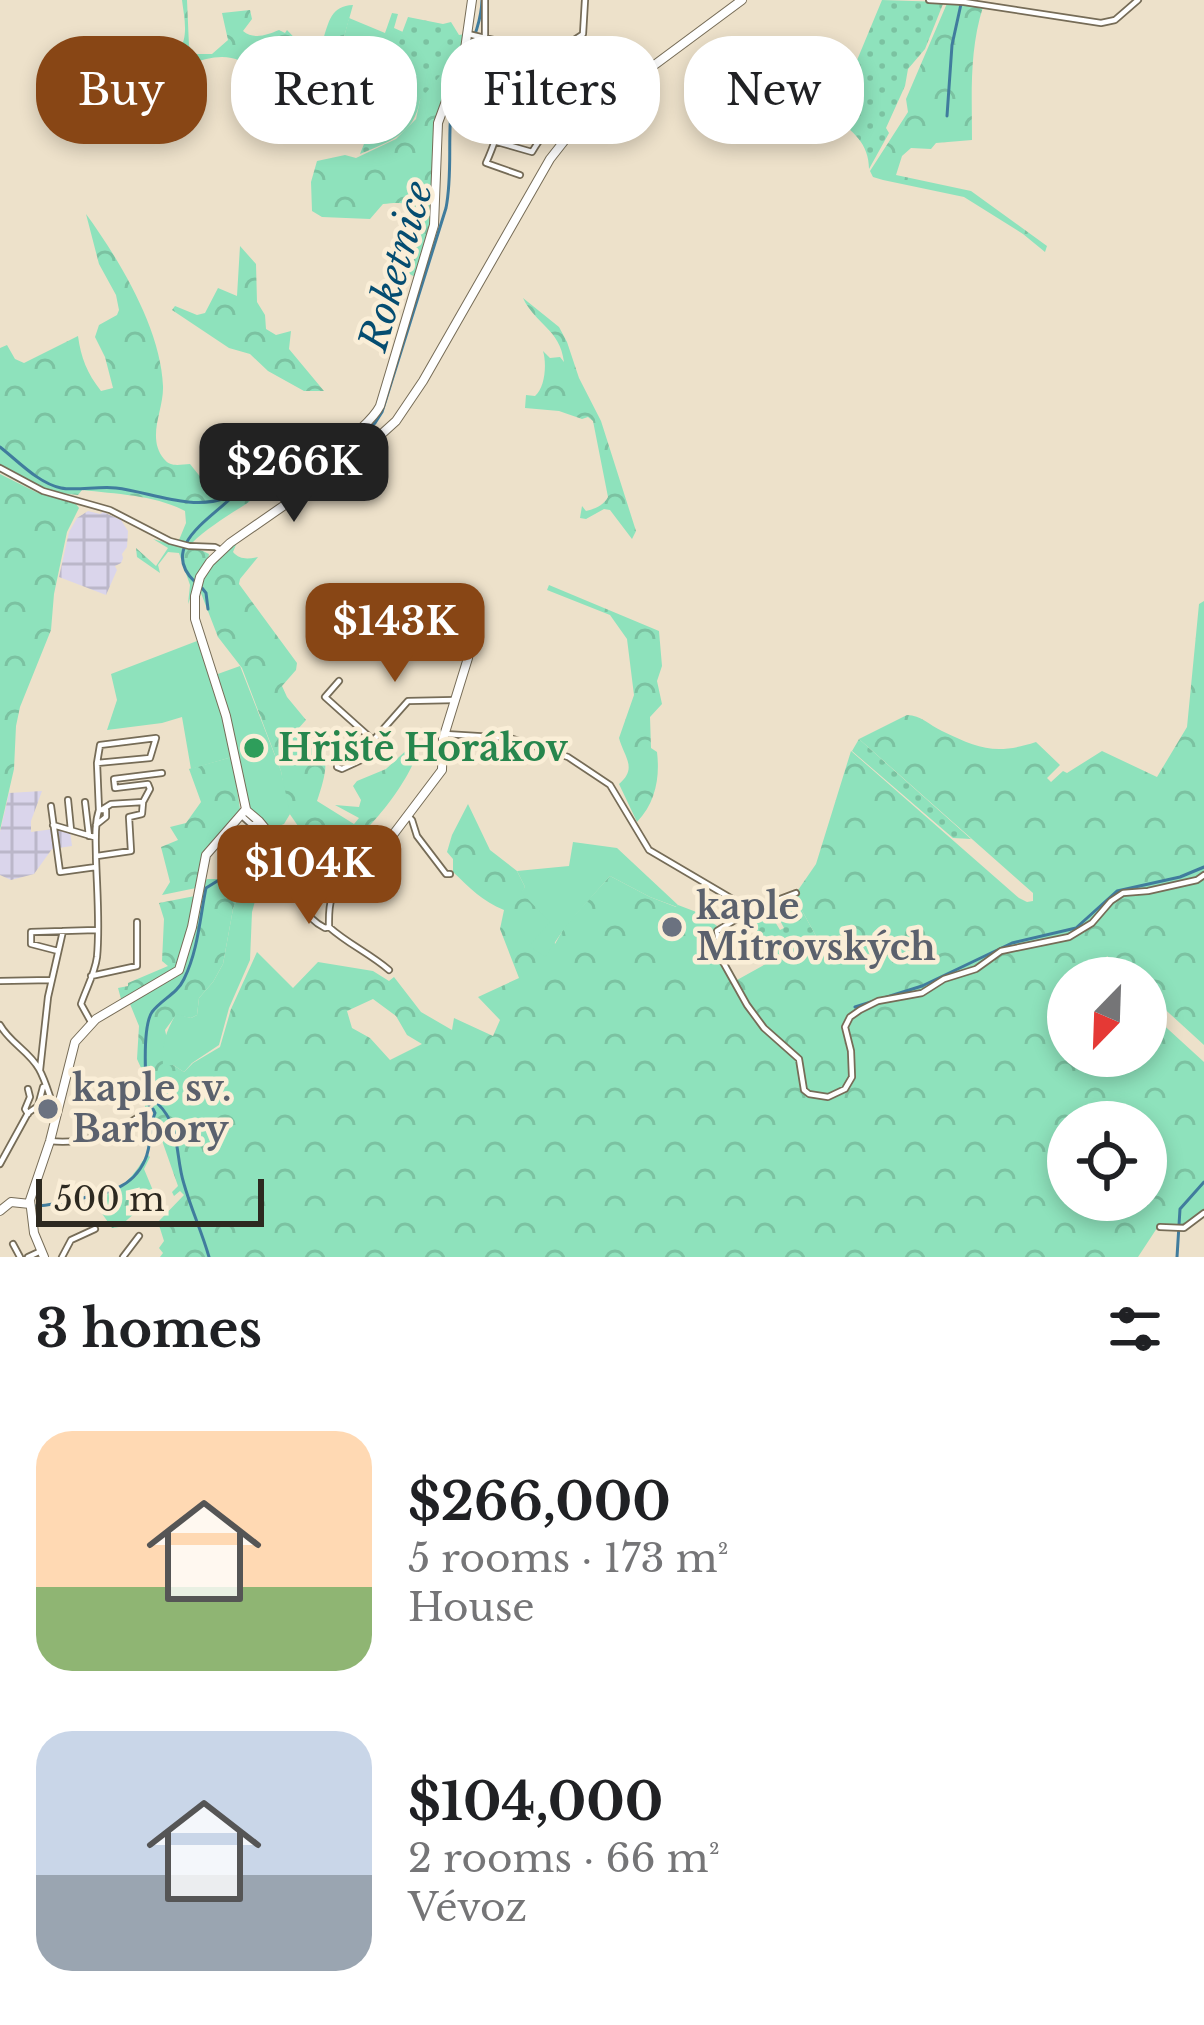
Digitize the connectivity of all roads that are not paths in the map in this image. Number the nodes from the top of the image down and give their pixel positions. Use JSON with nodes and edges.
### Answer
{"nodes":[{"id":1,"x":472,"y":0,"type":"edge"},
{"id":2,"x":485,"y":0,"type":"edge"},
{"id":3,"x":585,"y":0,"type":"edge"},
{"id":4,"x":742,"y":0,"type":"edge"},
{"id":5,"x":929,"y":0,"type":"edge"},
{"id":6,"x":1138,"y":0,"type":"edge"},
{"id":7,"x":471,"y":35,"type":"junction"},
{"id":8,"x":476,"y":36,"type":"edge"},
{"id":9,"x":485,"y":36,"type":"edge"},
{"id":10,"x":580,"y":36,"type":"edge"},
{"id":11,"x":660,"y":62,"type":"edge"},
{"id":12,"x":496,"y":144,"type":"edge"},
{"id":13,"x":503,"y":144,"type":"edge"},
{"id":14,"x":536,"y":144,"type":"edge"},
{"id":15,"x":562,"y":144,"type":"edge"},
{"id":16,"x":520,"y":175,"type":"dead end"},
{"id":17,"x":341,"y":466,"type":"junction"},
{"id":18,"x":0,"y":468,"type":"edge"},
{"id":19,"x":221,"y":550,"type":"junction"},
{"id":20,"x":456,"y":602,"type":"dead end"},
{"id":21,"x":472,"y":624,"type":"joint"},
{"id":22,"x":339,"y":681,"type":"dead end"},
{"id":23,"x":455,"y":700,"type":"junction"},
{"id":24,"x":445,"y":734,"type":"junction"},
{"id":25,"x":372,"y":742,"type":"junction"},
{"id":26,"x":97,"y":763,"type":"junction"},
{"id":27,"x":163,"y":773,"type":"dead end"},
{"id":28,"x":149,"y":775,"type":"junction"},
{"id":29,"x":148,"y":784,"type":"junction"},
{"id":30,"x":68,"y":800,"type":"dead end"},
{"id":31,"x":85,"y":802,"type":"dead end"},
{"id":32,"x":143,"y":802,"type":"junction"},
{"id":33,"x":51,"y":806,"type":"dead end"},
{"id":34,"x":101,"y":810,"type":"junction"},
{"id":35,"x":244,"y":813,"type":"junction"},
{"id":36,"x":408,"y":816,"type":"junction"},
{"id":37,"x":53,"y":824,"type":"junction"},
{"id":38,"x":71,"y":830,"type":"junction"},
{"id":39,"x":93,"y":837,"type":"junction"},
{"id":40,"x":96,"y":856,"type":"junction"},
{"id":41,"x":96,"y":867,"type":"junction"},
{"id":42,"x":363,"y":867,"type":"junction"},
{"id":43,"x":301,"y":872,"type":"junction"},
{"id":44,"x":450,"y":874,"type":"dead end"},
{"id":45,"x":1204,"y":875,"type":"edge"},
{"id":46,"x":796,"y":892,"type":"dead end"},
{"id":47,"x":752,"y":910,"type":"junction"},
{"id":48,"x":137,"y":922,"type":"dead end"},
{"id":49,"x":329,"y":927,"type":"junction"},
{"id":50,"x":96,"y":930,"type":"junction"},
{"id":51,"x":63,"y":931,"type":"junction"},
{"id":52,"x":58,"y":951,"type":"junction"},
{"id":53,"x":388,"y":970,"type":"dead end"},
{"id":54,"x":92,"y":976,"type":"junction"},
{"id":55,"x":51,"y":980,"type":"junction"},
{"id":56,"x":0,"y":981,"type":"edge"},
{"id":57,"x":91,"y":1022,"type":"junction"},
{"id":58,"x":2,"y":1030,"type":"edge"},
{"id":59,"x":40,"y":1070,"type":"junction"},
{"id":60,"x":44,"y":1084,"type":"junction"},
{"id":61,"x":28,"y":1089,"type":"dead end"},
{"id":62,"x":38,"y":1106,"type":"junction"},
{"id":63,"x":28,"y":1114,"type":"junction"},
{"id":64,"x":140,"y":1116,"type":"dead end"},
{"id":65,"x":56,"y":1117,"type":"junction"},
{"id":66,"x":50,"y":1141,"type":"junction"},
{"id":67,"x":0,"y":1164,"type":"edge"},
{"id":68,"x":30,"y":1204,"type":"junction"},
{"id":69,"x":0,"y":1211,"type":"edge"},
{"id":70,"x":1204,"y":1213,"type":"edge"},
{"id":71,"x":1160,"y":1227,"type":"dead end"},
{"id":72,"x":95,"y":1229,"type":"dead end"},
{"id":73,"x":139,"y":1236,"type":"dead end"},
{"id":74,"x":13,"y":1244,"type":"dead end"},
{"id":75,"x":43,"y":1254,"type":"edge"},
{"id":76,"x":24,"y":1257,"type":"edge"},
{"id":77,"x":62,"y":1257,"type":"edge"},
{"id":78,"x":123,"y":1257,"type":"edge"}],
"edges":[{"from":1,"to":7,"type":"street"},
{"from":2,"to":9,"type":"street"},
{"from":3,"to":10,"type":"street"},
{"from":4,"to":11,"type":"street"},
{"from":5,"to":6,"type":"street"},
{"from":7,"to":8,"type":"street"},
{"from":7,"to":17,"type":"street"},
{"from":12,"to":16,"type":"street"},
{"from":13,"to":14,"type":"street"},
{"from":15,"to":17,"type":"street"},
{"from":17,"to":19,"type":"street"},
{"from":18,"to":19,"type":"street"},
{"from":19,"to":35,"type":"street"},
{"from":20,"to":21,"type":"street"},
{"from":21,"to":23,"type":"street"},
{"from":22,"to":25,"type":"street"},
{"from":23,"to":24,"type":"street"},
{"from":23,"to":25,"type":"street"},
{"from":24,"to":36,"type":"street"},
{"from":24,"to":47,"type":"street"},
{"from":25,"to":25,"type":"street"},
{"from":26,"to":26,"type":"street"},
{"from":26,"to":34,"type":"street"},
{"from":27,"to":28,"type":"street"},
{"from":28,"to":29,"type":"street"},
{"from":28,"to":29,"type":"street"},
{"from":29,"to":32,"type":"street"},
{"from":30,"to":38,"type":"street"},
{"from":31,"to":39,"type":"street"},
{"from":32,"to":34,"type":"street"},
{"from":32,"to":40,"type":"street"},
{"from":33,"to":37,"type":"street"},
{"from":34,"to":39,"type":"street"},
{"from":35,"to":43,"type":"street"},
{"from":35,"to":57,"type":"street"},
{"from":36,"to":42,"type":"street"},
{"from":36,"to":44,"type":"street"},
{"from":37,"to":38,"type":"street"},
{"from":37,"to":41,"type":"street"},
{"from":38,"to":39,"type":"street"},
{"from":39,"to":40,"type":"street"},
{"from":40,"to":41,"type":"street"},
{"from":41,"to":50,"type":"street"},
{"from":42,"to":43,"type":"street"},
{"from":42,"to":49,"type":"street"},
{"from":43,"to":49,"type":"street"},
{"from":45,"to":47,"type":"street"},
{"from":46,"to":47,"type":"street"},
{"from":48,"to":54,"type":"street"},
{"from":49,"to":53,"type":"street"},
{"from":50,"to":51,"type":"street"},
{"from":50,"to":54,"type":"street"},
{"from":51,"to":52,"type":"street"},
{"from":51,"to":52,"type":"street"},
{"from":52,"to":55,"type":"street"},
{"from":54,"to":57,"type":"street"},
{"from":55,"to":56,"type":"street"},
{"from":55,"to":59,"type":"street"},
{"from":57,"to":65,"type":"street"},
{"from":58,"to":59,"type":"street"},
{"from":59,"to":60,"type":"street"},
{"from":60,"to":62,"type":"street"},
{"from":60,"to":65,"type":"street"},
{"from":61,"to":63,"type":"street"},
{"from":62,"to":63,"type":"street"},
{"from":62,"to":65,"type":"street"},
{"from":63,"to":67,"type":"street"},
{"from":64,"to":66,"type":"street"},
{"from":65,"to":66,"type":"street"},
{"from":66,"to":68,"type":"street"},
{"from":68,"to":69,"type":"street"},
{"from":68,"to":75,"type":"street"},
{"from":70,"to":71,"type":"street"},
{"from":72,"to":77,"type":"street"},
{"from":73,"to":78,"type":"street"},
{"from":74,"to":76,"type":"street"},
{"from":75,"to":76,"type":"street"}]}
